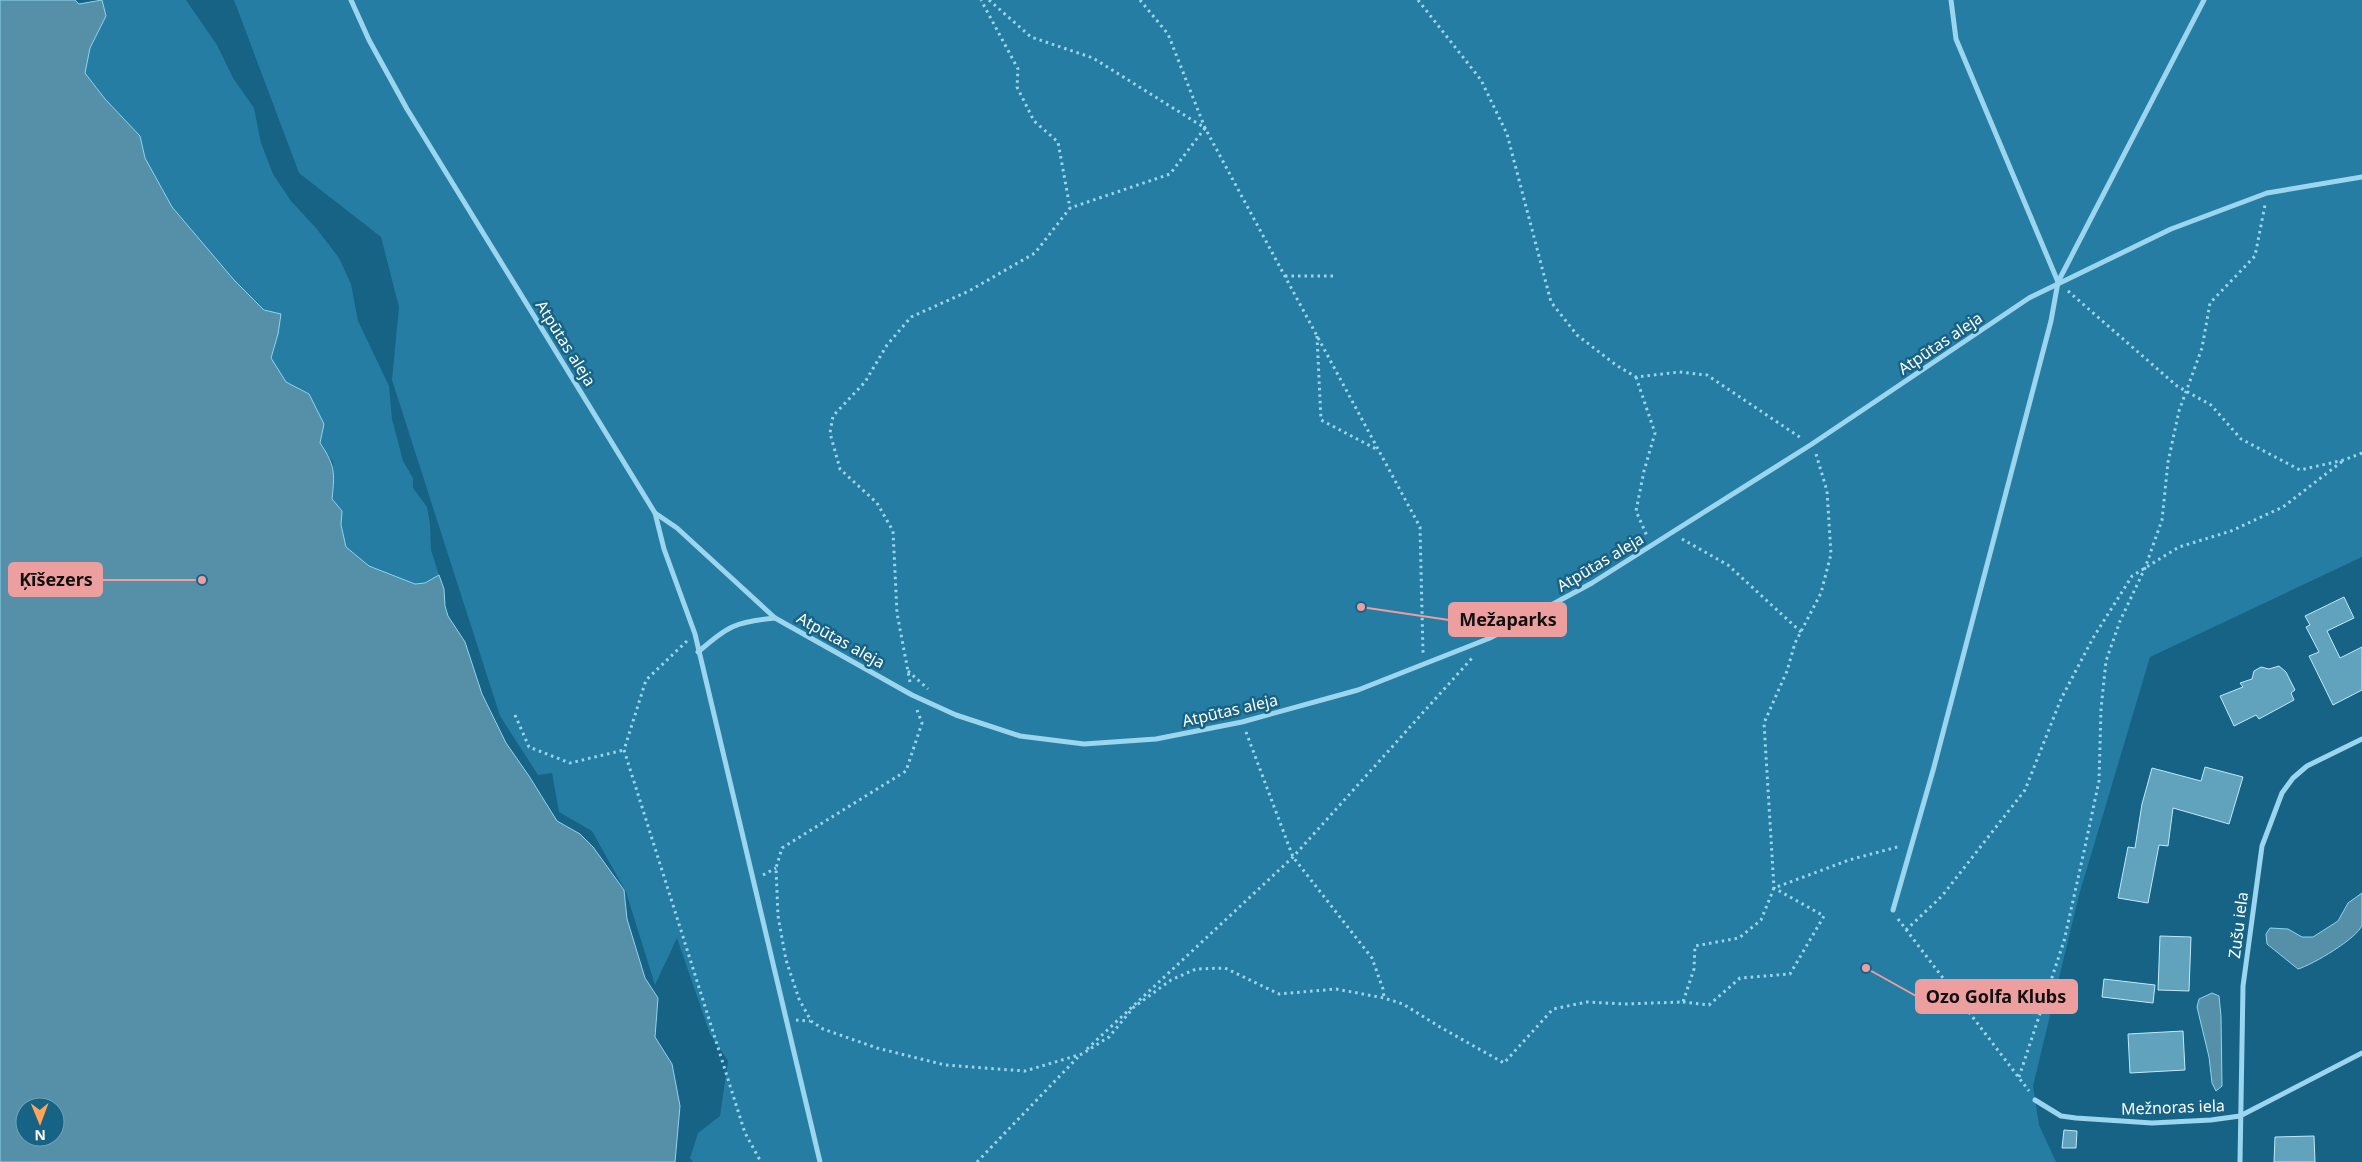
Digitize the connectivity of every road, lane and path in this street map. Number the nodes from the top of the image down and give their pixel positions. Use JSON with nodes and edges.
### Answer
{"nodes":[{"id":1,"x":351,"y":0,"type":"edge"},
{"id":2,"x":982,"y":0,"type":"edge"},
{"id":3,"x":989,"y":0,"type":"edge"},
{"id":4,"x":1140,"y":0,"type":"edge"},
{"id":5,"x":1418,"y":0,"type":"edge"},
{"id":6,"x":1950,"y":0,"type":"edge"},
{"id":7,"x":2204,"y":0,"type":"edge"},
{"id":8,"x":1205,"y":128,"type":"junction"},
{"id":9,"x":2362,"y":178,"type":"edge"},
{"id":10,"x":2267,"y":193,"type":"junction"},
{"id":11,"x":1070,"y":208,"type":"junction"},
{"id":12,"x":1285,"y":276,"type":"junction"},
{"id":13,"x":1337,"y":276,"type":"dead end"},
{"id":14,"x":2058,"y":282,"type":"junction"},
{"id":15,"x":1316,"y":335,"type":"junction"},
{"id":16,"x":1636,"y":376,"type":"junction"},
{"id":17,"x":2187,"y":392,"type":"junction"},
{"id":18,"x":1812,"y":444,"type":"junction"},
{"id":19,"x":1379,"y":450,"type":"junction"},
{"id":20,"x":2362,"y":453,"type":"edge"},
{"id":21,"x":2344,"y":460,"type":"junction"},
{"id":22,"x":655,"y":513,"type":"junction"},
{"id":23,"x":1671,"y":533,"type":"junction"},
{"id":24,"x":1651,"y":546,"type":"junction"},
{"id":25,"x":2145,"y":568,"type":"junction"},
{"id":26,"x":775,"y":618,"type":"junction"},
{"id":27,"x":1801,"y":632,"type":"junction"},
{"id":28,"x":695,"y":634,"type":"junction"},
{"id":29,"x":1490,"y":638,"type":"junction"},
{"id":30,"x":698,"y":652,"type":"junction"},
{"id":31,"x":1423,"y":666,"type":"junction"},
{"id":32,"x":912,"y":695,"type":"junction"},
{"id":33,"x":514,"y":715,"type":"dead end"},
{"id":34,"x":1242,"y":722,"type":"junction"},
{"id":35,"x":2362,"y":739,"type":"edge"},
{"id":36,"x":624,"y":750,"type":"junction"},
{"id":37,"x":1912,"y":843,"type":"junction"},
{"id":38,"x":1293,"y":857,"type":"junction"},
{"id":39,"x":1774,"y":888,"type":"junction"},
{"id":40,"x":1892,"y":910,"type":"joint"},
{"id":41,"x":1906,"y":930,"type":"junction"},
{"id":42,"x":1384,"y":998,"type":"junction"},
{"id":43,"x":1683,"y":1002,"type":"junction"},
{"id":44,"x":2362,"y":1053,"type":"edge"},
{"id":45,"x":1082,"y":1054,"type":"junction"},
{"id":46,"x":2019,"y":1077,"type":"junction"},
{"id":47,"x":2035,"y":1100,"type":"joint"},
{"id":48,"x":2240,"y":1116,"type":"junction"},
{"id":49,"x":761,"y":1162,"type":"edge"},
{"id":50,"x":820,"y":1162,"type":"edge"},
{"id":51,"x":977,"y":1162,"type":"edge"},
{"id":52,"x":2240,"y":1162,"type":"edge"}],
"edges":[{"from":1,"to":22,"type":"street","name":"Atpūtas aleja"},
{"from":2,"to":11,"type":"path"},
{"from":3,"to":8,"type":"path"},
{"from":4,"to":8,"type":"path"},
{"from":5,"to":16,"type":"path"},
{"from":6,"to":14,"type":"street"},
{"from":7,"to":14,"type":"street"},
{"from":8,"to":11,"type":"path"},
{"from":8,"to":12,"type":"path"},
{"from":9,"to":10,"type":"street","name":"Atpūtas aleja"},
{"from":10,"to":14,"type":"street","name":"Atpūtas aleja"},
{"from":10,"to":17,"type":"path"},
{"from":11,"to":32,"type":"path"},
{"from":12,"to":13,"type":"path"},
{"from":12,"to":15,"type":"path"},
{"from":14,"to":17,"type":"path"},
{"from":14,"to":18,"type":"street","name":"Atpūtas aleja"},
{"from":14,"to":37,"type":"street"},
{"from":15,"to":19,"type":"path"},
{"from":15,"to":19,"type":"path"},
{"from":16,"to":18,"type":"path"},
{"from":16,"to":24,"type":"path"},
{"from":17,"to":21,"type":"path"},
{"from":17,"to":25,"type":"path"},
{"from":18,"to":23,"type":"street","name":"Atpūtas aleja"},
{"from":18,"to":27,"type":"path"},
{"from":19,"to":31,"type":"path"},
{"from":20,"to":21,"type":"path"},
{"from":21,"to":25,"type":"path"},
{"from":22,"to":26,"type":"street","name":"Atpūtas aleja"},
{"from":22,"to":28,"type":"street"},
{"from":23,"to":24,"type":"street","name":"Atpūtas aleja"},
{"from":23,"to":27,"type":"path"},
{"from":24,"to":29,"type":"street","name":"Atpūtas aleja"},
{"from":25,"to":41,"type":"path"},
{"from":25,"to":46,"type":"path"},
{"from":26,"to":30,"type":"street"},
{"from":26,"to":32,"type":"street","name":"Atpūtas aleja"},
{"from":27,"to":39,"type":"path"},
{"from":28,"to":30,"type":"street"},
{"from":28,"to":36,"type":"path"},
{"from":29,"to":31,"type":"street","name":"Atpūtas aleja"},
{"from":29,"to":38,"type":"path"},
{"from":30,"to":50,"type":"street"},
{"from":31,"to":34,"type":"street","name":"Atpūtas aleja"},
{"from":32,"to":34,"type":"street","name":"Atpūtas aleja"},
{"from":32,"to":45,"type":"path"},
{"from":33,"to":36,"type":"path"},
{"from":34,"to":38,"type":"path"},
{"from":35,"to":48,"type":"street","name":"Zušu iela"},
{"from":36,"to":49,"type":"path"},
{"from":37,"to":39,"type":"path"},
{"from":37,"to":40,"type":"street"},
{"from":38,"to":42,"type":"path"},
{"from":38,"to":45,"type":"path"},
{"from":39,"to":43,"type":"path"},
{"from":39,"to":43,"type":"path"},
{"from":40,"to":41,"type":"path"},
{"from":41,"to":46,"type":"path"},
{"from":42,"to":43,"type":"path"},
{"from":42,"to":45,"type":"path"},
{"from":44,"to":48,"type":"street","name":"Mežnoras iela"},
{"from":45,"to":51,"type":"path"},
{"from":46,"to":47,"type":"path"},
{"from":47,"to":48,"type":"street","name":"Mežnoras iela"},
{"from":48,"to":52,"type":"street","name":"Zušu iela"}]}
